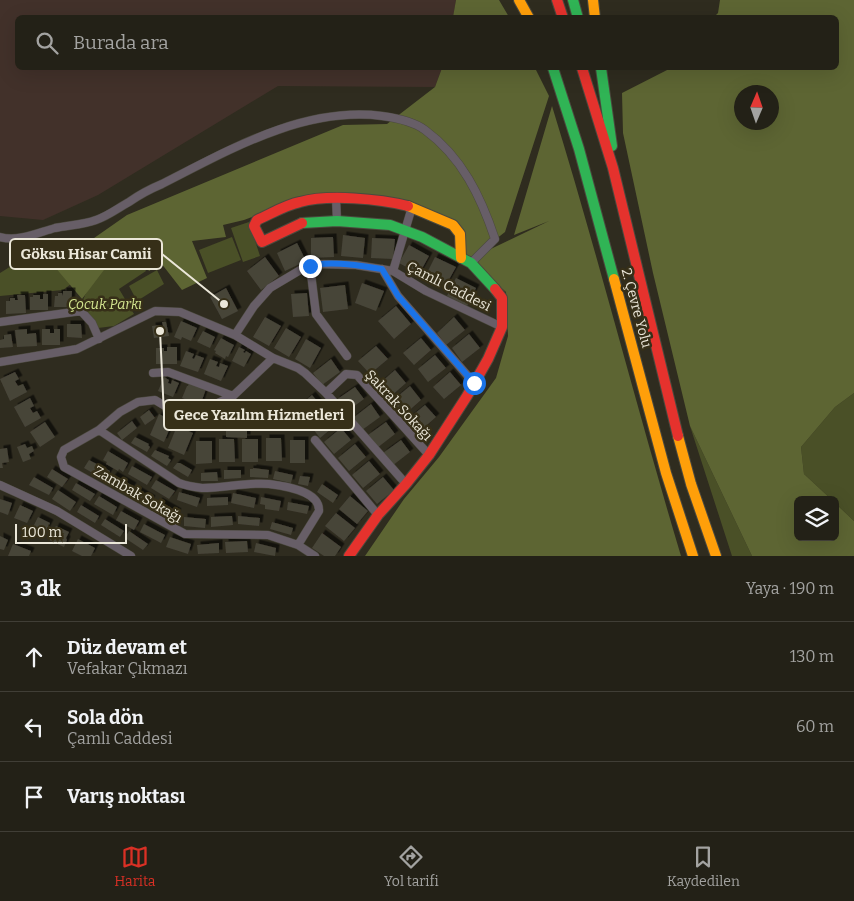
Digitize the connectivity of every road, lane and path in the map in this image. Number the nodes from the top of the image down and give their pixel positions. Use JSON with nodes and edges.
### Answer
{"nodes":[{"id":1,"x":519,"y":0,"type":"edge"},
{"id":2,"x":530,"y":0,"type":"edge"},
{"id":3,"x":557,"y":0,"type":"edge"},
{"id":4,"x":573,"y":0,"type":"edge"},
{"id":5,"x":593,"y":0,"type":"edge"},
{"id":6,"x":527,"y":15,"type":"edge"},
{"id":7,"x":535,"y":15,"type":"edge"},
{"id":8,"x":563,"y":15,"type":"edge"},
{"id":9,"x":577,"y":15,"type":"edge"},
{"id":10,"x":595,"y":15,"type":"edge"},
{"id":11,"x":554,"y":70,"type":"edge"},
{"id":12,"x":583,"y":70,"type":"edge"},
{"id":13,"x":594,"y":70,"type":"edge"},
{"id":14,"x":601,"y":70,"type":"edge"},
{"id":15,"x":610,"y":125,"type":"junction"},
{"id":16,"x":616,"y":182,"type":"junction"},
{"id":17,"x":336,"y":198,"type":"junction"},
{"id":18,"x":412,"y":207,"type":"junction"},
{"id":19,"x":337,"y":221,"type":"junction"},
{"id":20,"x":405,"y":230,"type":"junction"},
{"id":21,"x":0,"y":237,"type":"edge"},
{"id":22,"x":461,"y":258,"type":"junction"},
{"id":23,"x":471,"y":263,"type":"junction"},
{"id":24,"x":310,"y":266,"type":"junction"},
{"id":25,"x":382,"y":269,"type":"junction"},
{"id":26,"x":393,"y":271,"type":"junction"},
{"id":27,"x":0,"y":322,"type":"edge"},
{"id":28,"x":502,"y":326,"type":"junction"},
{"id":29,"x":235,"y":336,"type":"junction"},
{"id":30,"x":99,"y":339,"type":"junction"},
{"id":31,"x":348,"y":356,"type":"dead end"},
{"id":32,"x":273,"y":358,"type":"junction"},
{"id":33,"x":0,"y":362,"type":"edge"},
{"id":34,"x":153,"y":373,"type":"dead end"},
{"id":35,"x":474,"y":383,"type":"junction"},
{"id":36,"x":326,"y":394,"type":"junction"},
{"id":37,"x":233,"y":396,"type":"junction"},
{"id":38,"x":217,"y":404,"type":"junction"},
{"id":39,"x":190,"y":416,"type":"junction"},
{"id":40,"x":99,"y":430,"type":"junction"},
{"id":41,"x":315,"y":440,"type":"dead end"},
{"id":42,"x":429,"y":455,"type":"junction"},
{"id":43,"x":406,"y":484,"type":"junction"},
{"id":44,"x":0,"y":485,"type":"edge"},
{"id":45,"x":378,"y":515,"type":"junction"},
{"id":46,"x":298,"y":545,"type":"junction"},
{"id":47,"x":131,"y":556,"type":"edge"},
{"id":48,"x":315,"y":556,"type":"edge"},
{"id":49,"x":349,"y":556,"type":"edge"},
{"id":50,"x":693,"y":556,"type":"edge"},
{"id":51,"x":716,"y":556,"type":"edge"}],
"edges":[{"from":1,"to":6,"type":"main road"},
{"from":2,"to":7,"type":"main road"},
{"from":3,"to":8,"type":"main road"},
{"from":4,"to":9,"type":"main road"},
{"from":5,"to":10,"type":"main road"},
{"from":11,"to":50,"type":"main road","name":"2. Çevre Yolu"},
{"from":12,"to":16,"type":"main road","name":"2. Çevre Yolu"},
{"from":13,"to":15,"type":"main road"},
{"from":14,"to":15,"type":"main road"},
{"from":15,"to":16,"type":"main road"},
{"from":16,"to":51,"type":"main road","name":"2. Çevre Yolu"},
{"from":17,"to":18,"type":"main road"},
{"from":17,"to":19,"type":"street"},
{"from":17,"to":19,"type":"main road"},
{"from":18,"to":20,"type":"street"},
{"from":18,"to":22,"type":"main road"},
{"from":19,"to":20,"type":"main road"},
{"from":20,"to":22,"type":"main road"},
{"from":20,"to":26,"type":"street"},
{"from":21,"to":23,"type":"street"},
{"from":22,"to":23,"type":"main road"},
{"from":23,"to":28,"type":"main road"},
{"from":24,"to":25,"type":"street","name":"Çamlı Caddesi"},
{"from":24,"to":29,"type":"street","name":"Çamlı Caddesi"},
{"from":24,"to":31,"type":"street"},
{"from":25,"to":26,"type":"street","name":"Çamlı Caddesi"},
{"from":25,"to":35,"type":"street"},
{"from":26,"to":28,"type":"street","name":"Çamlı Caddesi"},
{"from":27,"to":30,"type":"street"},
{"from":28,"to":35,"type":"main road"},
{"from":29,"to":30,"type":"street"},
{"from":29,"to":32,"type":"street"},
{"from":30,"to":33,"type":"street"},
{"from":32,"to":36,"type":"street"},
{"from":32,"to":37,"type":"street"},
{"from":34,"to":37,"type":"street"},
{"from":35,"to":42,"type":"main road"},
{"from":36,"to":42,"type":"street","name":"Şakrak Sokağı"},
{"from":36,"to":43,"type":"street"},
{"from":37,"to":38,"type":"street"},
{"from":38,"to":39,"type":"street"},
{"from":38,"to":39,"type":"street"},
{"from":39,"to":40,"type":"street"},
{"from":40,"to":46,"type":"street"},
{"from":40,"to":46,"type":"street","name":"Zambak Sokağı"},
{"from":41,"to":45,"type":"street"},
{"from":42,"to":43,"type":"main road"},
{"from":43,"to":45,"type":"main road"},
{"from":44,"to":47,"type":"street"},
{"from":45,"to":49,"type":"main road"},
{"from":46,"to":48,"type":"street","name":"Zambak Sokağı"}]}
